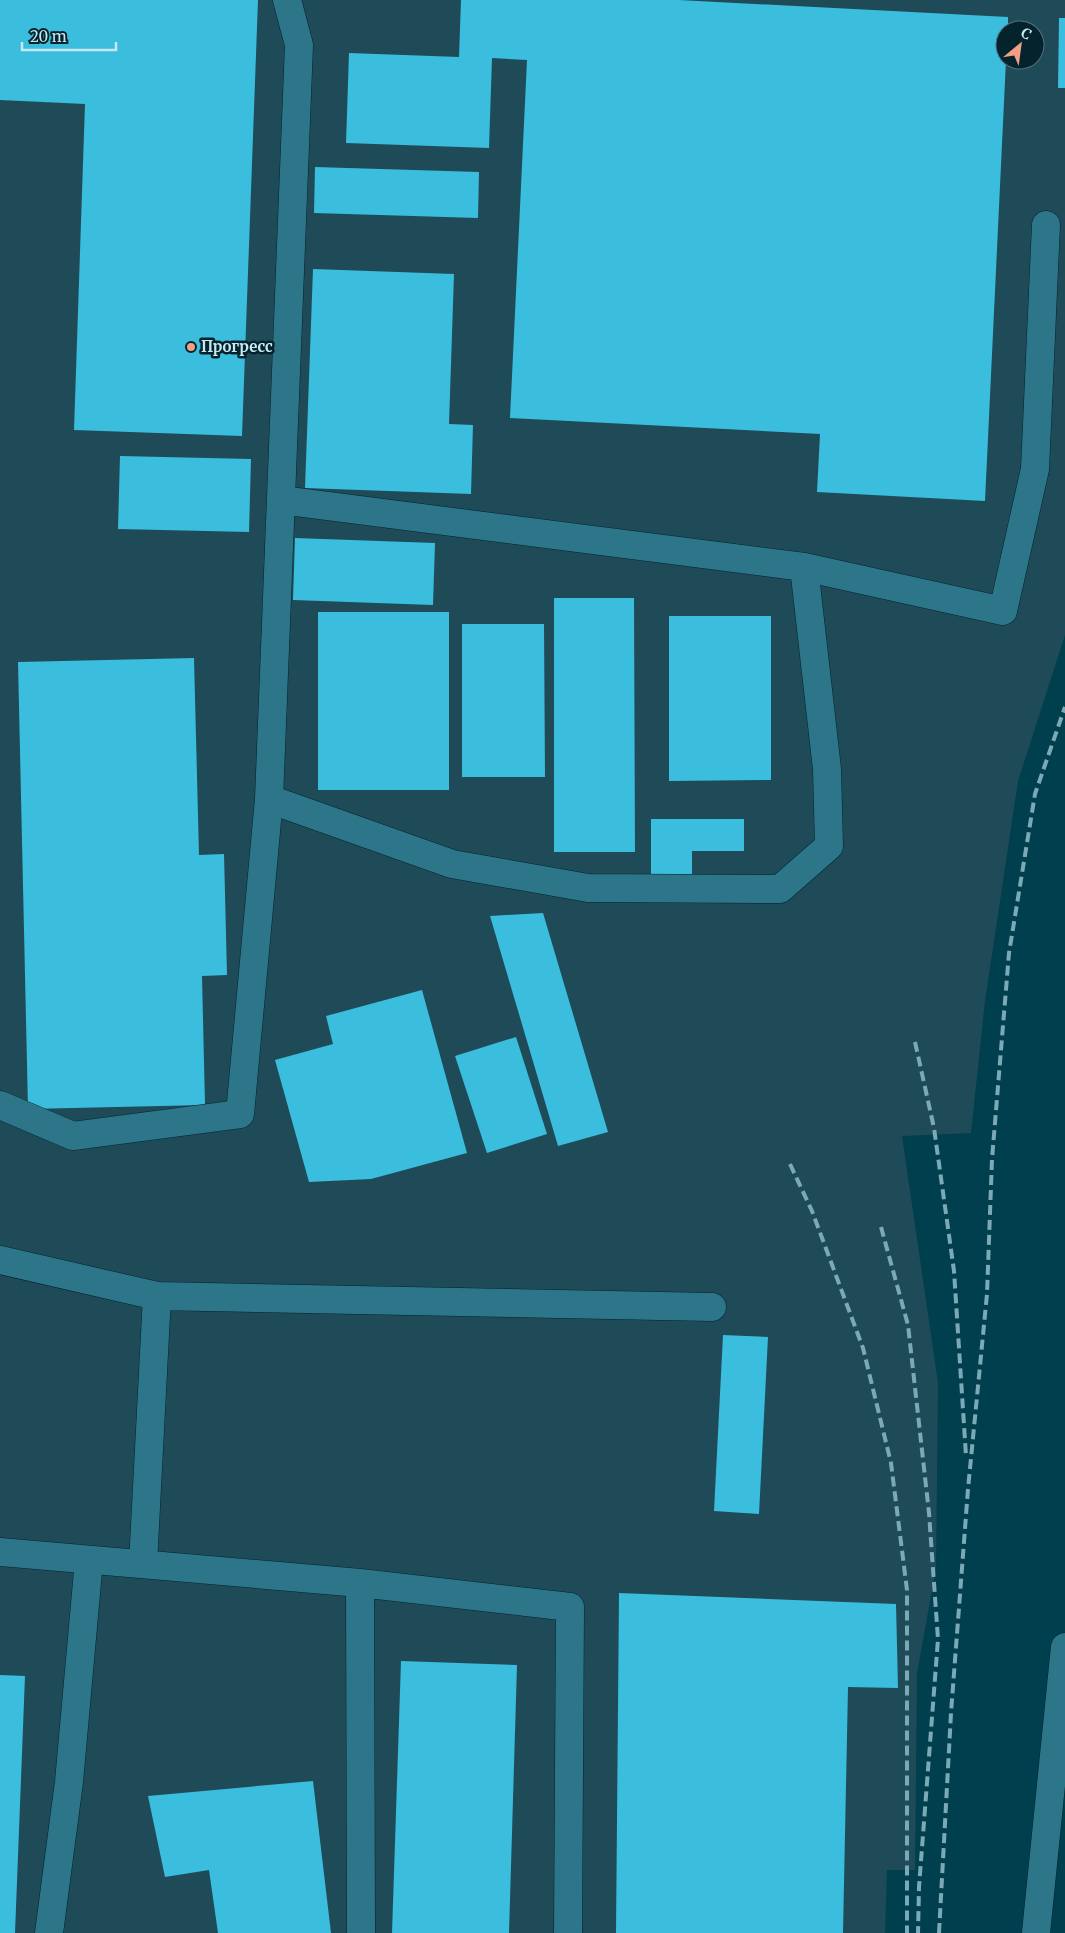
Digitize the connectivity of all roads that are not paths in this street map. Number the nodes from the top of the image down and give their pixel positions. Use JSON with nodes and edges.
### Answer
{"nodes":[{"id":1,"x":287,"y":0,"type":"edge"},
{"id":2,"x":1046,"y":225,"type":"dead end"},
{"id":3,"x":281,"y":500,"type":"junction"},
{"id":4,"x":804,"y":567,"type":"junction"},
{"id":5,"x":269,"y":799,"type":"junction"},
{"id":6,"x":0,"y":1105,"type":"edge"},
{"id":7,"x":0,"y":1260,"type":"edge"},
{"id":8,"x":157,"y":1296,"type":"junction"},
{"id":9,"x":712,"y":1307,"type":"dead end"},
{"id":10,"x":0,"y":1552,"type":"edge"},
{"id":11,"x":89,"y":1560,"type":"junction"},
{"id":12,"x":142,"y":1564,"type":"junction"},
{"id":13,"x":360,"y":1583,"type":"junction"},
{"id":14,"x":1065,"y":1647,"type":"edge"},
{"id":15,"x":1055,"y":1836,"type":"edge"},
{"id":16,"x":48,"y":1933,"type":"edge"},
{"id":17,"x":360,"y":1933,"type":"edge"},
{"id":18,"x":568,"y":1933,"type":"edge"},
{"id":19,"x":1036,"y":1933,"type":"edge"}],
"edges":[{"from":1,"to":3,"type":"street"},
{"from":2,"to":4,"type":"street"},
{"from":3,"to":4,"type":"street"},
{"from":3,"to":5,"type":"street"},
{"from":4,"to":5,"type":"street"},
{"from":5,"to":6,"type":"street"},
{"from":7,"to":8,"type":"street"},
{"from":8,"to":9,"type":"street"},
{"from":8,"to":12,"type":"street"},
{"from":10,"to":11,"type":"street"},
{"from":11,"to":12,"type":"street"},
{"from":11,"to":16,"type":"street"},
{"from":12,"to":13,"type":"street"},
{"from":13,"to":17,"type":"street"},
{"from":13,"to":18,"type":"street"},
{"from":14,"to":15,"type":"street"},
{"from":15,"to":19,"type":"street"}]}
